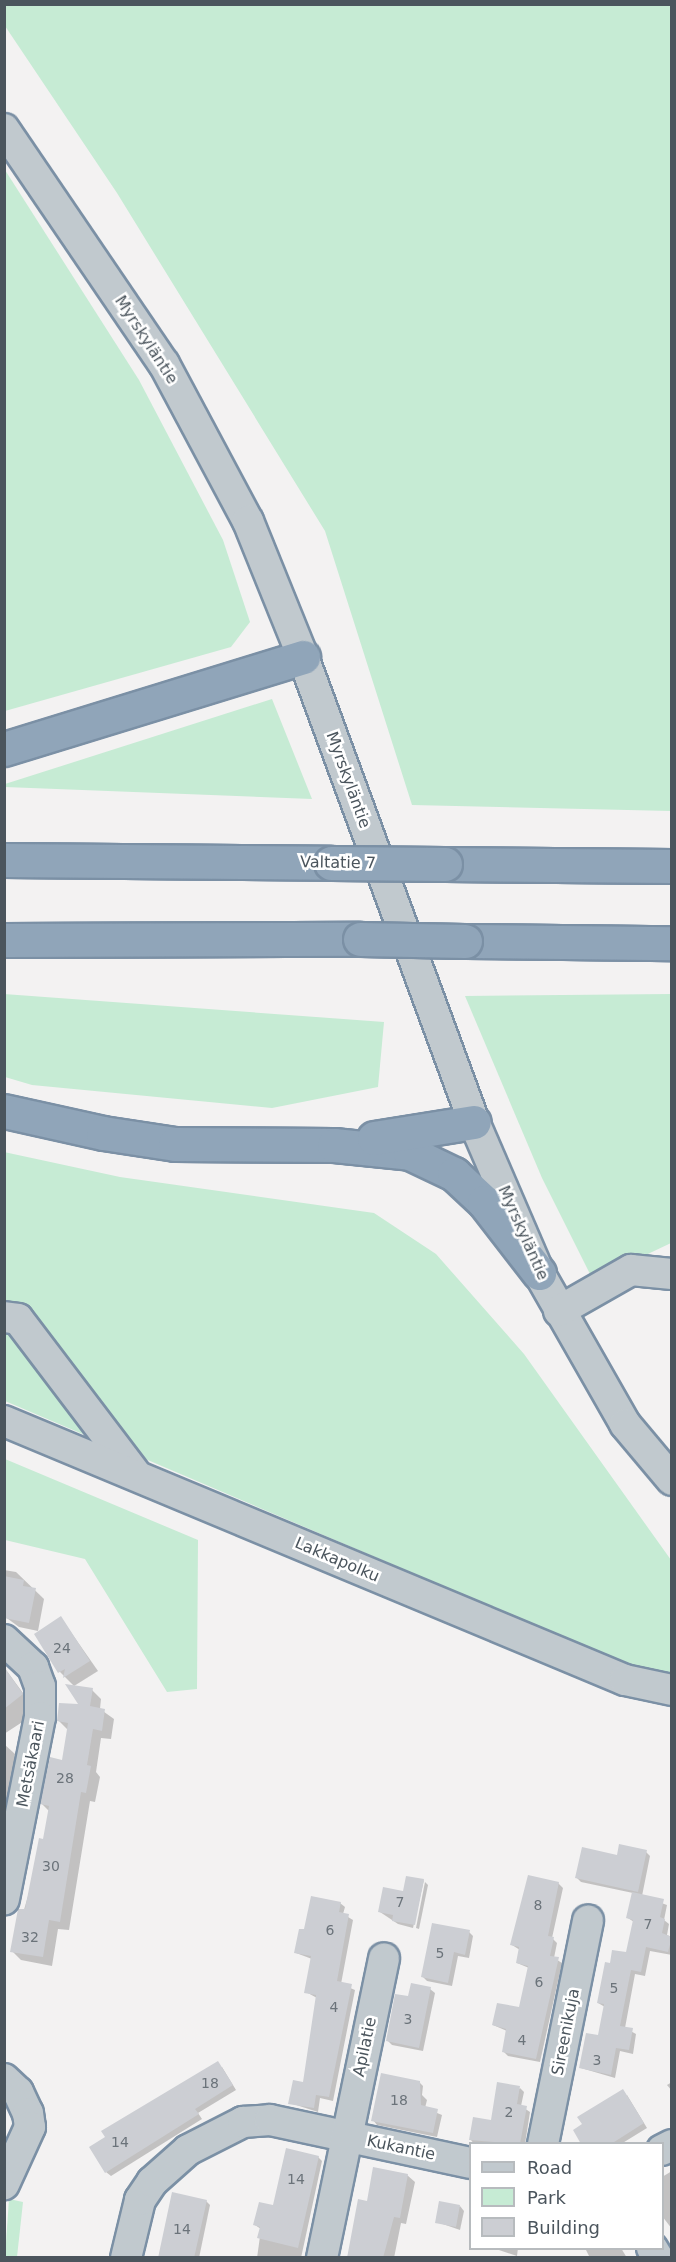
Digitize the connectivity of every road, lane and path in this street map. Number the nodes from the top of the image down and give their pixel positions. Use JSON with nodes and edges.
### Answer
{"nodes":[{"id":1,"x":4,"y":129,"type":"edge"},
{"id":2,"x":303,"y":657,"type":"junction"},
{"id":3,"x":4,"y":749,"type":"edge"},
{"id":4,"x":4,"y":860,"type":"edge"},
{"id":5,"x":672,"y":866,"type":"edge"},
{"id":6,"x":4,"y":940,"type":"edge"},
{"id":7,"x":672,"y":943,"type":"edge"},
{"id":8,"x":4,"y":1111,"type":"edge"},
{"id":9,"x":474,"y":1122,"type":"junction"},
{"id":10,"x":334,"y":1145,"type":"junction"},
{"id":11,"x":539,"y":1273,"type":"junction"},
{"id":12,"x":672,"y":1274,"type":"edge"},
{"id":13,"x":559,"y":1311,"type":"junction"},
{"id":14,"x":4,"y":1317,"type":"edge"},
{"id":15,"x":4,"y":1421,"type":"edge"},
{"id":16,"x":137,"y":1475,"type":"junction"},
{"id":17,"x":672,"y":1480,"type":"edge"},
{"id":18,"x":4,"y":1640,"type":"edge"},
{"id":19,"x":672,"y":1690,"type":"edge"},
{"id":20,"x":4,"y":1899,"type":"edge"},
{"id":21,"x":588,"y":1920,"type":"dead end"},
{"id":22,"x":384,"y":1958,"type":"dead end"},
{"id":23,"x":4,"y":2079,"type":"edge"},
{"id":24,"x":346,"y":2136,"type":"junction"},
{"id":25,"x":543,"y":2142,"type":"edge"},
{"id":26,"x":469,"y":2163,"type":"edge"},
{"id":27,"x":4,"y":2184,"type":"edge"},
{"id":28,"x":126,"y":2258,"type":"edge"},
{"id":29,"x":322,"y":2258,"type":"edge"}],
"edges":[{"from":1,"to":2,"type":"street","name":"Myrskyläntie"},
{"from":2,"to":3,"type":"highway"},
{"from":2,"to":9,"type":"street","name":"Myrskyläntie"},
{"from":4,"to":5,"type":"highway","name":"Valtatie 7","bridge":true},
{"from":6,"to":7,"type":"highway","bridge":true},
{"from":8,"to":10,"type":"highway"},
{"from":9,"to":10,"type":"highway"},
{"from":9,"to":11,"type":"street","name":"Myrskyläntie"},
{"from":10,"to":11,"type":"highway"},
{"from":11,"to":13,"type":"street","name":"Myrskyläntie"},
{"from":12,"to":13,"type":"street"},
{"from":13,"to":17,"type":"street","name":"Myrskyläntie"},
{"from":14,"to":16,"type":"street"},
{"from":15,"to":16,"type":"street","name":"Lakkapolku"},
{"from":16,"to":19,"type":"street","name":"Lakkapolku"},
{"from":18,"to":20,"type":"street","name":"Metsäkaari"},
{"from":21,"to":25,"type":"street","name":"Sireenikuja"},
{"from":22,"to":24,"type":"street","name":"Apilatie"},
{"from":23,"to":27,"type":"street"},
{"from":24,"to":26,"type":"street","name":"Kukantie"},
{"from":24,"to":28,"type":"street"},
{"from":24,"to":29,"type":"street","name":"Kukantie"}]}
